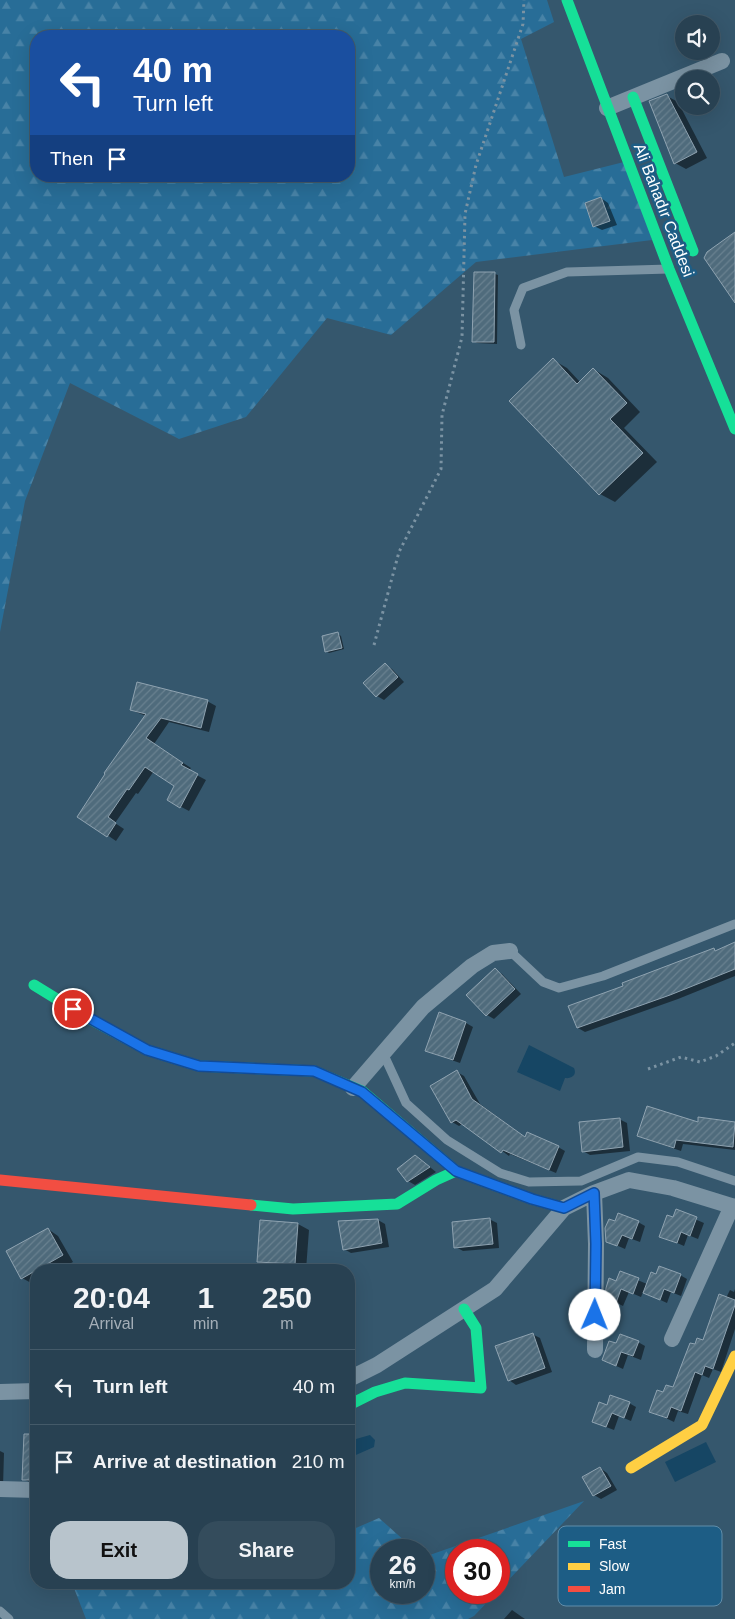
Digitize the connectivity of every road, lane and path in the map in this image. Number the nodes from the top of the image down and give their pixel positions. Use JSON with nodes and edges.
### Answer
{"nodes":[{"id":1,"x":524,"y":0,"type":"edge"},
{"id":2,"x":567,"y":0,"type":"edge"},
{"id":3,"x":722,"y":61,"type":"dead end"},
{"id":4,"x":633,"y":97,"type":"junction"},
{"id":5,"x":607,"y":108,"type":"junction"},
{"id":6,"x":693,"y":251,"type":"dead end"},
{"id":7,"x":669,"y":269,"type":"junction"},
{"id":8,"x":521,"y":345,"type":"dead end"},
{"id":9,"x":735,"y":430,"type":"edge"},
{"id":10,"x":374,"y":645,"type":"dead end"},
{"id":11,"x":735,"y":924,"type":"edge"},
{"id":12,"x":510,"y":951,"type":"joint"},
{"id":13,"x":34,"y":985,"type":"dead end"},
{"id":14,"x":735,"y":1043,"type":"edge"},
{"id":15,"x":383,"y":1053,"type":"junction"},
{"id":16,"x":648,"y":1069,"type":"dead end"},
{"id":17,"x":353,"y":1088,"type":"junction"},
{"id":18,"x":456,"y":1171,"type":"junction"},
{"id":19,"x":0,"y":1180,"type":"edge"},
{"id":20,"x":735,"y":1181,"type":"edge"},
{"id":21,"x":594,"y":1193,"type":"junction"},
{"id":22,"x":733,"y":1207,"type":"edge"},
{"id":23,"x":564,"y":1208,"type":"junction"},
{"id":24,"x":464,"y":1309,"type":"junction"},
{"id":25,"x":672,"y":1339,"type":"dead end"},
{"id":26,"x":595,"y":1350,"type":"dead end"},
{"id":27,"x":735,"y":1356,"type":"edge"},
{"id":28,"x":355,"y":1376,"type":"edge"},
{"id":29,"x":30,"y":1391,"type":"edge"},
{"id":30,"x":0,"y":1392,"type":"edge"},
{"id":31,"x":355,"y":1402,"type":"edge"},
{"id":32,"x":631,"y":1468,"type":"dead end"},
{"id":33,"x":0,"y":1489,"type":"edge"},
{"id":34,"x":30,"y":1490,"type":"edge"},
{"id":35,"x":0,"y":1611,"type":"edge"},
{"id":36,"x":9,"y":1619,"type":"edge"}],
"edges":[{"from":1,"to":10,"type":"path"},
{"from":2,"to":5,"type":"street","name":"Ali Bahadır Caddesi"},
{"from":3,"to":4,"type":"street"},
{"from":4,"to":5,"type":"street"},
{"from":4,"to":6,"type":"street"},
{"from":5,"to":7,"type":"street","name":"Ali Bahadır Caddesi"},
{"from":7,"to":8,"type":"lane"},
{"from":7,"to":9,"type":"street","name":"Ali Bahadır Caddesi"},
{"from":11,"to":12,"type":"lane"},
{"from":12,"to":15,"type":"street"},
{"from":13,"to":17,"type":"street"},
{"from":14,"to":16,"type":"path"},
{"from":15,"to":17,"type":"street"},
{"from":15,"to":20,"type":"lane"},
{"from":17,"to":18,"type":"street"},
{"from":18,"to":19,"type":"street"},
{"from":18,"to":23,"type":"street"},
{"from":21,"to":22,"type":"street"},
{"from":21,"to":23,"type":"street"},
{"from":21,"to":26,"type":"street"},
{"from":22,"to":25,"type":"street"},
{"from":23,"to":24,"type":"street"},
{"from":24,"to":28,"type":"street"},
{"from":24,"to":31,"type":"street"},
{"from":27,"to":32,"type":"street"},
{"from":29,"to":30,"type":"street"},
{"from":33,"to":34,"type":"street"},
{"from":35,"to":36,"type":"lane"}]}
